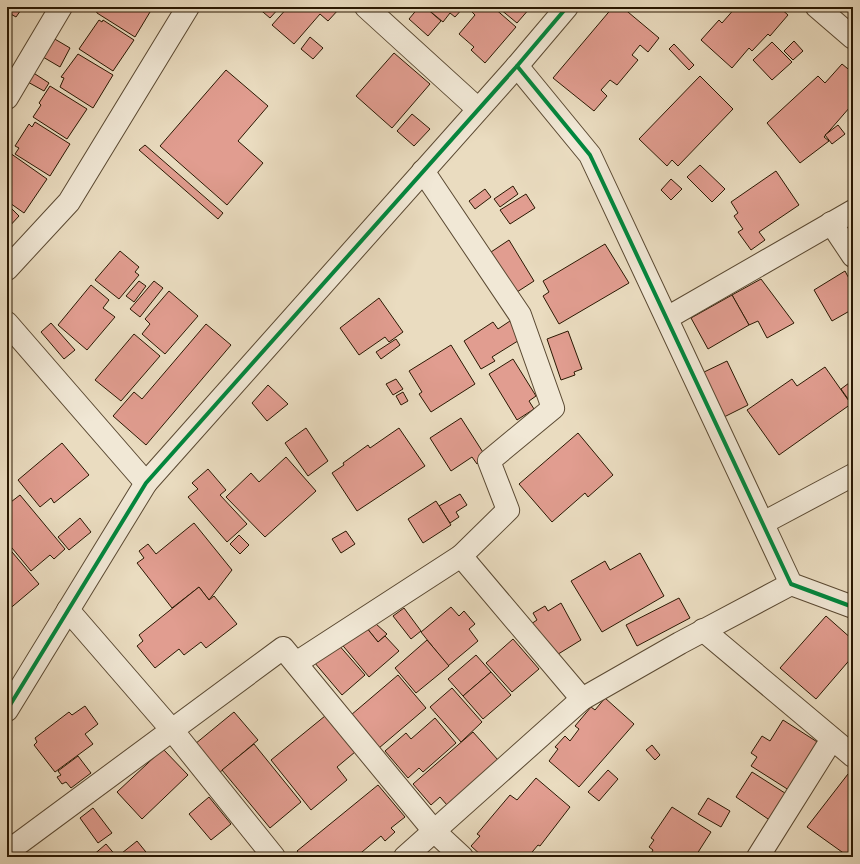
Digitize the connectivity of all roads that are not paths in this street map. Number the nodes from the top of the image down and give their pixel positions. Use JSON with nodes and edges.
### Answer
{"nodes":[{"id":1,"x":61,"y":7,"type":"edge"},
{"id":2,"x":188,"y":7,"type":"edge"},
{"id":3,"x":366,"y":7,"type":"edge"},
{"id":4,"x":566,"y":7,"type":"edge"},
{"id":5,"x":817,"y":7,"type":"edge"},
{"id":6,"x":853,"y":38,"type":"edge"},
{"id":7,"x":517,"y":66,"type":"junction"},
{"id":8,"x":7,"y":98,"type":"edge"},
{"id":9,"x":478,"y":108,"type":"junction"},
{"id":10,"x":423,"y":171,"type":"junction"},
{"id":11,"x":853,"y":211,"type":"edge"},
{"id":12,"x":831,"y":223,"type":"junction"},
{"id":13,"x":853,"y":256,"type":"edge"},
{"id":14,"x":7,"y":269,"type":"edge"},
{"id":15,"x":667,"y":318,"type":"junction"},
{"id":16,"x":11,"y":336,"type":"edge"},
{"id":17,"x":853,"y":475,"type":"edge"},
{"id":18,"x":146,"y":483,"type":"junction"},
{"id":19,"x":763,"y":523,"type":"junction"},
{"id":20,"x":461,"y":556,"type":"junction"},
{"id":21,"x":791,"y":584,"type":"junction"},
{"id":22,"x":853,"y":608,"type":"edge"},
{"id":23,"x":68,"y":610,"type":"junction"},
{"id":24,"x":703,"y":630,"type":"junction"},
{"id":25,"x":296,"y":663,"type":"junction"},
{"id":26,"x":582,"y":699,"type":"junction"},
{"id":27,"x":7,"y":710,"type":"edge"},
{"id":28,"x":172,"y":730,"type":"junction"},
{"id":29,"x":832,"y":738,"type":"junction"},
{"id":30,"x":853,"y":756,"type":"edge"},
{"id":31,"x":434,"y":831,"type":"junction"},
{"id":32,"x":7,"y":852,"type":"edge"},
{"id":33,"x":274,"y":857,"type":"edge"},
{"id":34,"x":405,"y":857,"type":"edge"},
{"id":35,"x":462,"y":857,"type":"edge"},
{"id":36,"x":758,"y":857,"type":"edge"}],
"edges":[{"from":1,"to":8,"type":"street"},
{"from":2,"to":14,"type":"street"},
{"from":3,"to":9,"type":"street"},
{"from":4,"to":7,"type":"street"},
{"from":5,"to":6,"type":"street"},
{"from":7,"to":9,"type":"street"},
{"from":7,"to":15,"type":"street"},
{"from":9,"to":10,"type":"street"},
{"from":10,"to":18,"type":"street"},
{"from":10,"to":20,"type":"street"},
{"from":11,"to":12,"type":"street"},
{"from":12,"to":13,"type":"street"},
{"from":12,"to":15,"type":"street"},
{"from":15,"to":19,"type":"street"},
{"from":16,"to":18,"type":"street"},
{"from":17,"to":19,"type":"street"},
{"from":18,"to":23,"type":"street"},
{"from":19,"to":21,"type":"street"},
{"from":20,"to":25,"type":"street"},
{"from":20,"to":26,"type":"street"},
{"from":21,"to":22,"type":"street"},
{"from":21,"to":24,"type":"street"},
{"from":23,"to":27,"type":"street"},
{"from":23,"to":28,"type":"street"},
{"from":24,"to":26,"type":"street"},
{"from":24,"to":29,"type":"street"},
{"from":25,"to":28,"type":"street"},
{"from":25,"to":31,"type":"street"},
{"from":26,"to":31,"type":"street"},
{"from":28,"to":32,"type":"street"},
{"from":28,"to":33,"type":"street"},
{"from":29,"to":30,"type":"street"},
{"from":29,"to":36,"type":"street"},
{"from":31,"to":34,"type":"street"},
{"from":31,"to":35,"type":"street"}]}
